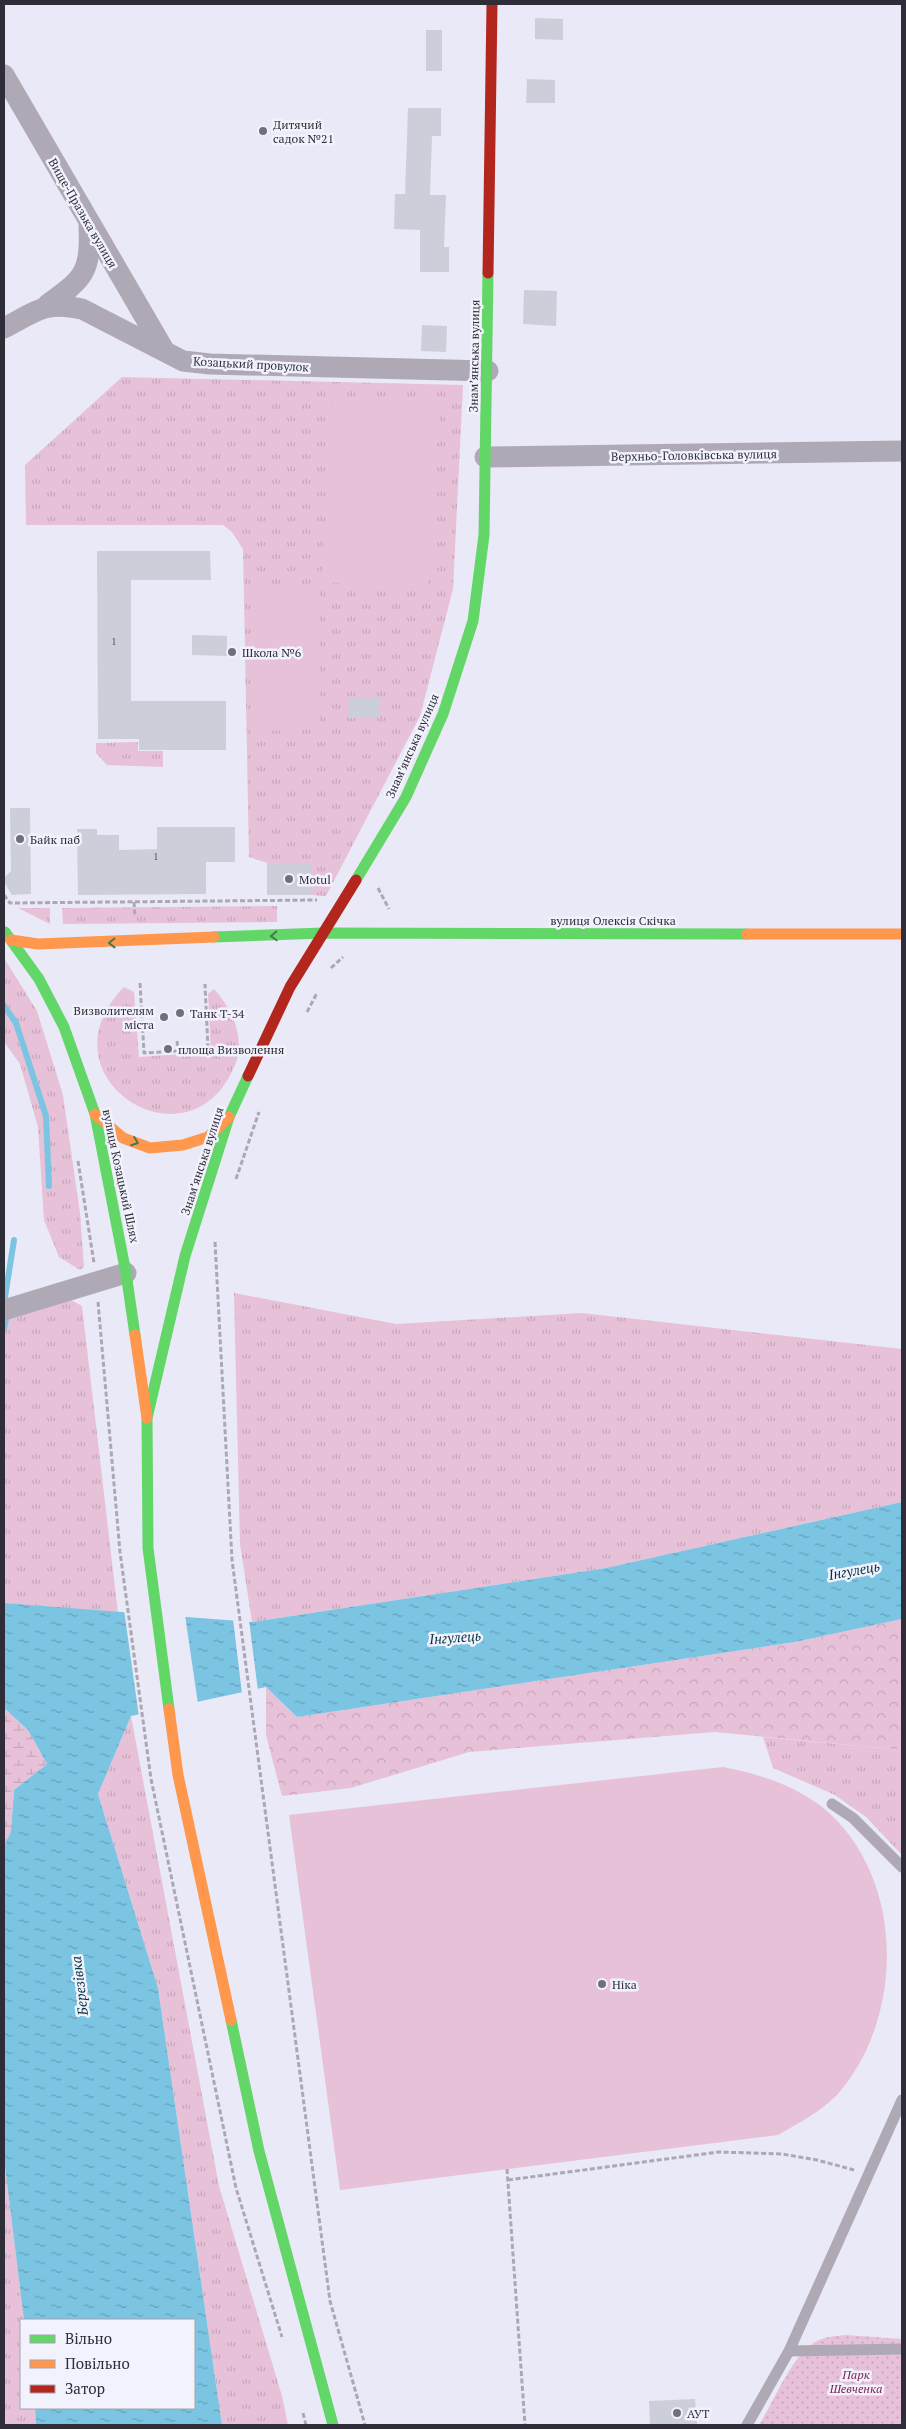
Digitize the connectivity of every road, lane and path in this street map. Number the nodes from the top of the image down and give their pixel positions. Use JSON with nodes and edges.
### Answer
{"nodes":[{"id":1,"x":492,"y":4,"type":"edge"},
{"id":2,"x":4,"y":75,"type":"edge"},
{"id":3,"x":88,"y":224,"type":"junction"},
{"id":4,"x":47,"y":306,"type":"junction"},
{"id":5,"x":4,"y":328,"type":"edge"},
{"id":6,"x":164,"y":350,"type":"junction"},
{"id":7,"x":488,"y":371,"type":"junction"},
{"id":8,"x":902,"y":451,"type":"edge"},
{"id":9,"x":485,"y":457,"type":"junction"},
{"id":10,"x":378,"y":886,"type":"dead end"},
{"id":11,"x":4,"y":895,"type":"edge"},
{"id":12,"x":318,"y":900,"type":"dead end"},
{"id":13,"x":134,"y":902,"type":"junction"},
{"id":14,"x":393,"y":912,"type":"dead end"},
{"id":15,"x":136,"y":925,"type":"dead end"},
{"id":16,"x":4,"y":930,"type":"edge"},
{"id":17,"x":323,"y":934,"type":"junction"},
{"id":18,"x":902,"y":934,"type":"edge"},
{"id":19,"x":11,"y":940,"type":"junction"},
{"id":20,"x":347,"y":954,"type":"dead end"},
{"id":21,"x":328,"y":970,"type":"dead end"},
{"id":22,"x":140,"y":983,"type":"dead end"},
{"id":23,"x":204,"y":984,"type":"dead end"},
{"id":24,"x":319,"y":987,"type":"dead end"},
{"id":25,"x":306,"y":1013,"type":"dead end"},
{"id":26,"x":177,"y":1041,"type":"dead end"},
{"id":27,"x":178,"y":1051,"type":"junction"},
{"id":28,"x":260,"y":1111,"type":"dead end"},
{"id":29,"x":95,"y":1114,"type":"junction"},
{"id":30,"x":229,"y":1117,"type":"junction"},
{"id":31,"x":77,"y":1156,"type":"dead end"},
{"id":32,"x":234,"y":1185,"type":"dead end"},
{"id":33,"x":215,"y":1241,"type":"dead end"},
{"id":34,"x":126,"y":1273,"type":"junction"},
{"id":35,"x":96,"y":1282,"type":"junction"},
{"id":36,"x":4,"y":1310,"type":"edge"},
{"id":37,"x":147,"y":1418,"type":"junction"},
{"id":38,"x":151,"y":1779,"type":"dead end"},
{"id":39,"x":832,"y":1804,"type":"dead end"},
{"id":40,"x":902,"y":1867,"type":"edge"},
{"id":41,"x":902,"y":2100,"type":"edge"},
{"id":42,"x":507,"y":2169,"type":"dead end"},
{"id":43,"x":869,"y":2174,"type":"junction"},
{"id":44,"x":508,"y":2180,"type":"junction"},
{"id":45,"x":902,"y":2349,"type":"edge"},
{"id":46,"x":789,"y":2351,"type":"junction"},
{"id":47,"x":333,"y":2425,"type":"edge"},
{"id":48,"x":365,"y":2425,"type":"edge"},
{"id":49,"x":525,"y":2425,"type":"edge"},
{"id":50,"x":747,"y":2425,"type":"edge"}],
"edges":[{"from":1,"to":7,"type":"main road","name":"Знамʼянська вулиця"},
{"from":2,"to":3,"type":"street","name":"Вище-Празька вулиця"},
{"from":3,"to":4,"type":"street"},
{"from":3,"to":6,"type":"street","name":"Вище-Празька вулиця"},
{"from":4,"to":5,"type":"street","name":"Козацький провулок"},
{"from":4,"to":6,"type":"street","name":"Козацький провулок"},
{"from":6,"to":7,"type":"street","name":"Козацький провулок"},
{"from":7,"to":9,"type":"main road","name":"Знамʼянська вулиця"},
{"from":8,"to":9,"type":"street","name":"Верхньо-Головківська вулиця"},
{"from":9,"to":17,"type":"main road","name":"Знамʼянська вулиця"},
{"from":10,"to":14,"type":"path"},
{"from":11,"to":13,"type":"path"},
{"from":12,"to":13,"type":"path"},
{"from":13,"to":15,"type":"path"},
{"from":16,"to":19,"type":"main road","name":"вулиця Козацький Шлях"},
{"from":17,"to":18,"type":"main road","name":"вулиця Олексія Скічка"},
{"from":17,"to":19,"type":"main road","name":"вулиця Олексія Скічка","one_way":true},
{"from":17,"to":30,"type":"main road","name":"Знамʼянська вулиця"},
{"from":19,"to":29,"type":"main road","name":"вулиця Козацький Шлях"},
{"from":20,"to":21,"type":"path"},
{"from":22,"to":27,"type":"path"},
{"from":23,"to":27,"type":"path"},
{"from":24,"to":25,"type":"path"},
{"from":26,"to":27,"type":"path"},
{"from":28,"to":32,"type":"path"},
{"from":29,"to":30,"type":"main road","one_way":true},
{"from":29,"to":34,"type":"main road","name":"вулиця Козацький Шлях"},
{"from":30,"to":37,"type":"main road","name":"Знамʼянська вулиця"},
{"from":31,"to":35,"type":"path"},
{"from":33,"to":48,"type":"path"},
{"from":34,"to":35,"type":"street"},
{"from":34,"to":37,"type":"main road","name":"вулиця Козацький Шлях"},
{"from":35,"to":36,"type":"street"},
{"from":35,"to":38,"type":"path"},
{"from":37,"to":47,"type":"main road"},
{"from":39,"to":40,"type":"lane"},
{"from":41,"to":43,"type":"lane"},
{"from":42,"to":44,"type":"path"},
{"from":43,"to":44,"type":"path"},
{"from":43,"to":46,"type":"lane"},
{"from":44,"to":49,"type":"path"},
{"from":45,"to":46,"type":"lane"},
{"from":46,"to":50,"type":"lane"}]}
